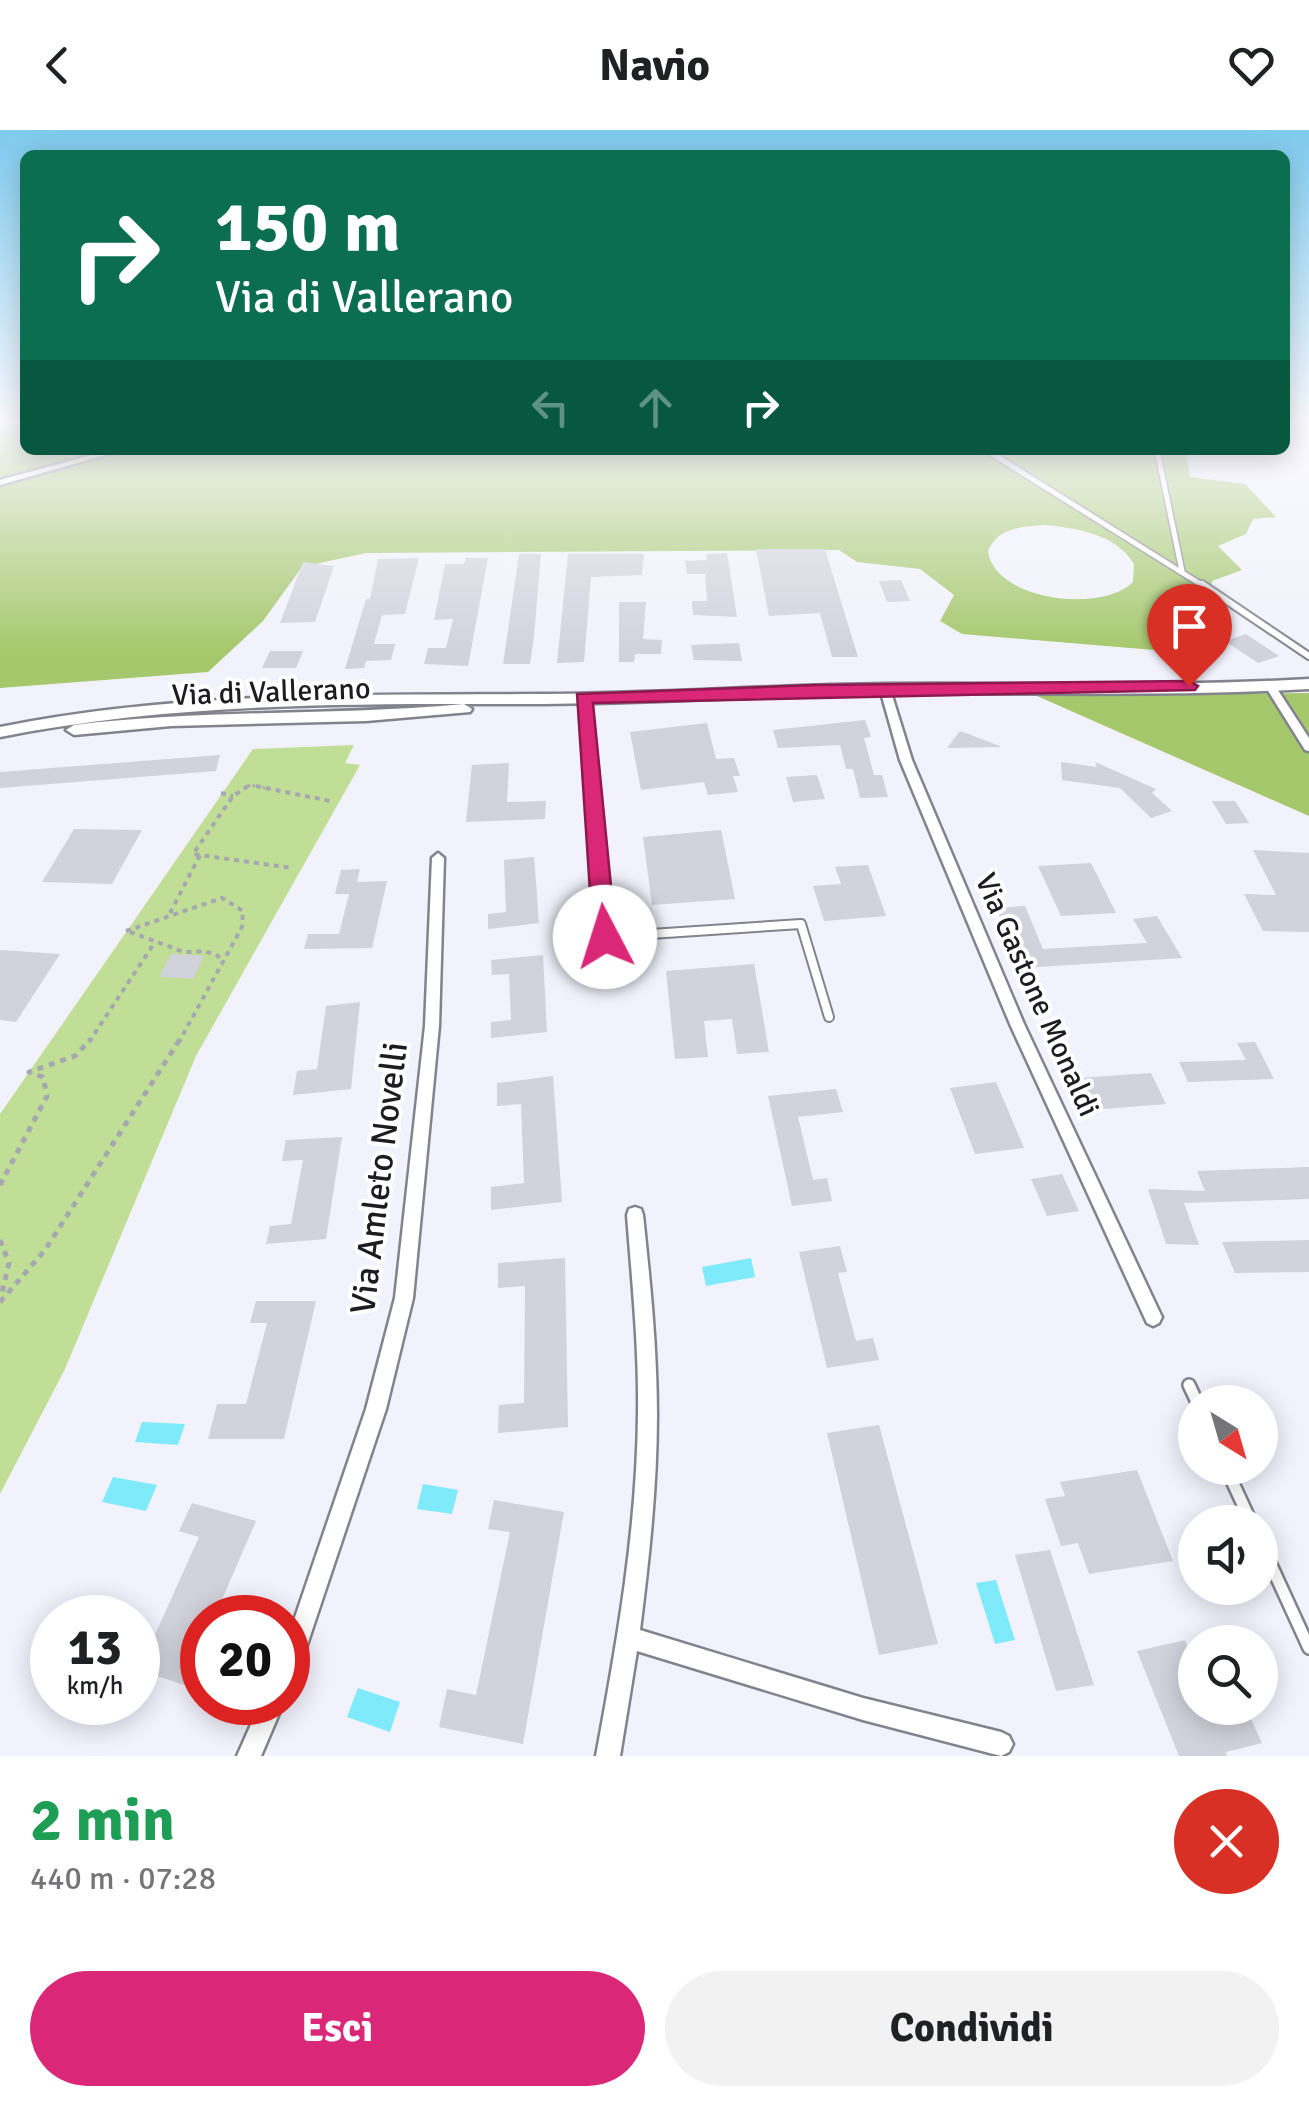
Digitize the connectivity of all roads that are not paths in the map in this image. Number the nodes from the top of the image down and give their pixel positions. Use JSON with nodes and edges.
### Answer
{"nodes":[{"id":1,"x":1067,"y":500,"type":"edge"},
{"id":2,"x":1167,"y":500,"type":"edge"},
{"id":3,"x":1182,"y":571,"type":"junction"},
{"id":4,"x":1309,"y":656,"type":"edge"},
{"id":5,"x":1309,"y":684,"type":"edge"},
{"id":6,"x":1270,"y":686,"type":"junction"},
{"id":7,"x":885,"y":689,"type":"junction"},
{"id":8,"x":584,"y":698,"type":"junction"},
{"id":9,"x":545,"y":699,"type":"junction"},
{"id":10,"x":0,"y":732,"type":"edge"},
{"id":11,"x":0,"y":744,"type":"edge"},
{"id":12,"x":1309,"y":747,"type":"edge"},
{"id":13,"x":438,"y":858,"type":"dead end"},
{"id":14,"x":829,"y":1017,"type":"dead end"},
{"id":15,"x":635,"y":1215,"type":"dead end"},
{"id":16,"x":1153,"y":1317,"type":"dead end"},
{"id":17,"x":1278,"y":1580,"type":"edge"},
{"id":18,"x":310,"y":1604,"type":"edge"},
{"id":19,"x":629,"y":1638,"type":"junction"},
{"id":20,"x":1309,"y":1648,"type":"edge"},
{"id":21,"x":263,"y":1725,"type":"edge"},
{"id":22,"x":1000,"y":1744,"type":"dead end"},
{"id":23,"x":249,"y":1756,"type":"edge"},
{"id":24,"x":608,"y":1756,"type":"edge"}],
"edges":[{"from":1,"to":3,"type":"lane"},
{"from":2,"to":3,"type":"lane"},
{"from":3,"to":4,"type":"lane"},
{"from":5,"to":6,"type":"street","name":"Via di Vallerano"},
{"from":6,"to":7,"type":"street","name":"Via di Vallerano"},
{"from":6,"to":12,"type":"street"},
{"from":7,"to":8,"type":"street","name":"Via di Vallerano"},
{"from":7,"to":16,"type":"street","name":"Via Gastone Monaldi"},
{"from":8,"to":9,"type":"street","name":"Via di Vallerano"},
{"from":8,"to":14,"type":"lane"},
{"from":9,"to":10,"type":"street","name":"Via di Vallerano"},
{"from":9,"to":11,"type":"street","name":"Via di Vallerano"},
{"from":13,"to":18,"type":"street","name":"Via Amleto Novelli"},
{"from":15,"to":19,"type":"street"},
{"from":17,"to":20,"type":"lane"},
{"from":19,"to":22,"type":"street"},
{"from":19,"to":24,"type":"street"},
{"from":21,"to":23,"type":"street"}]}
